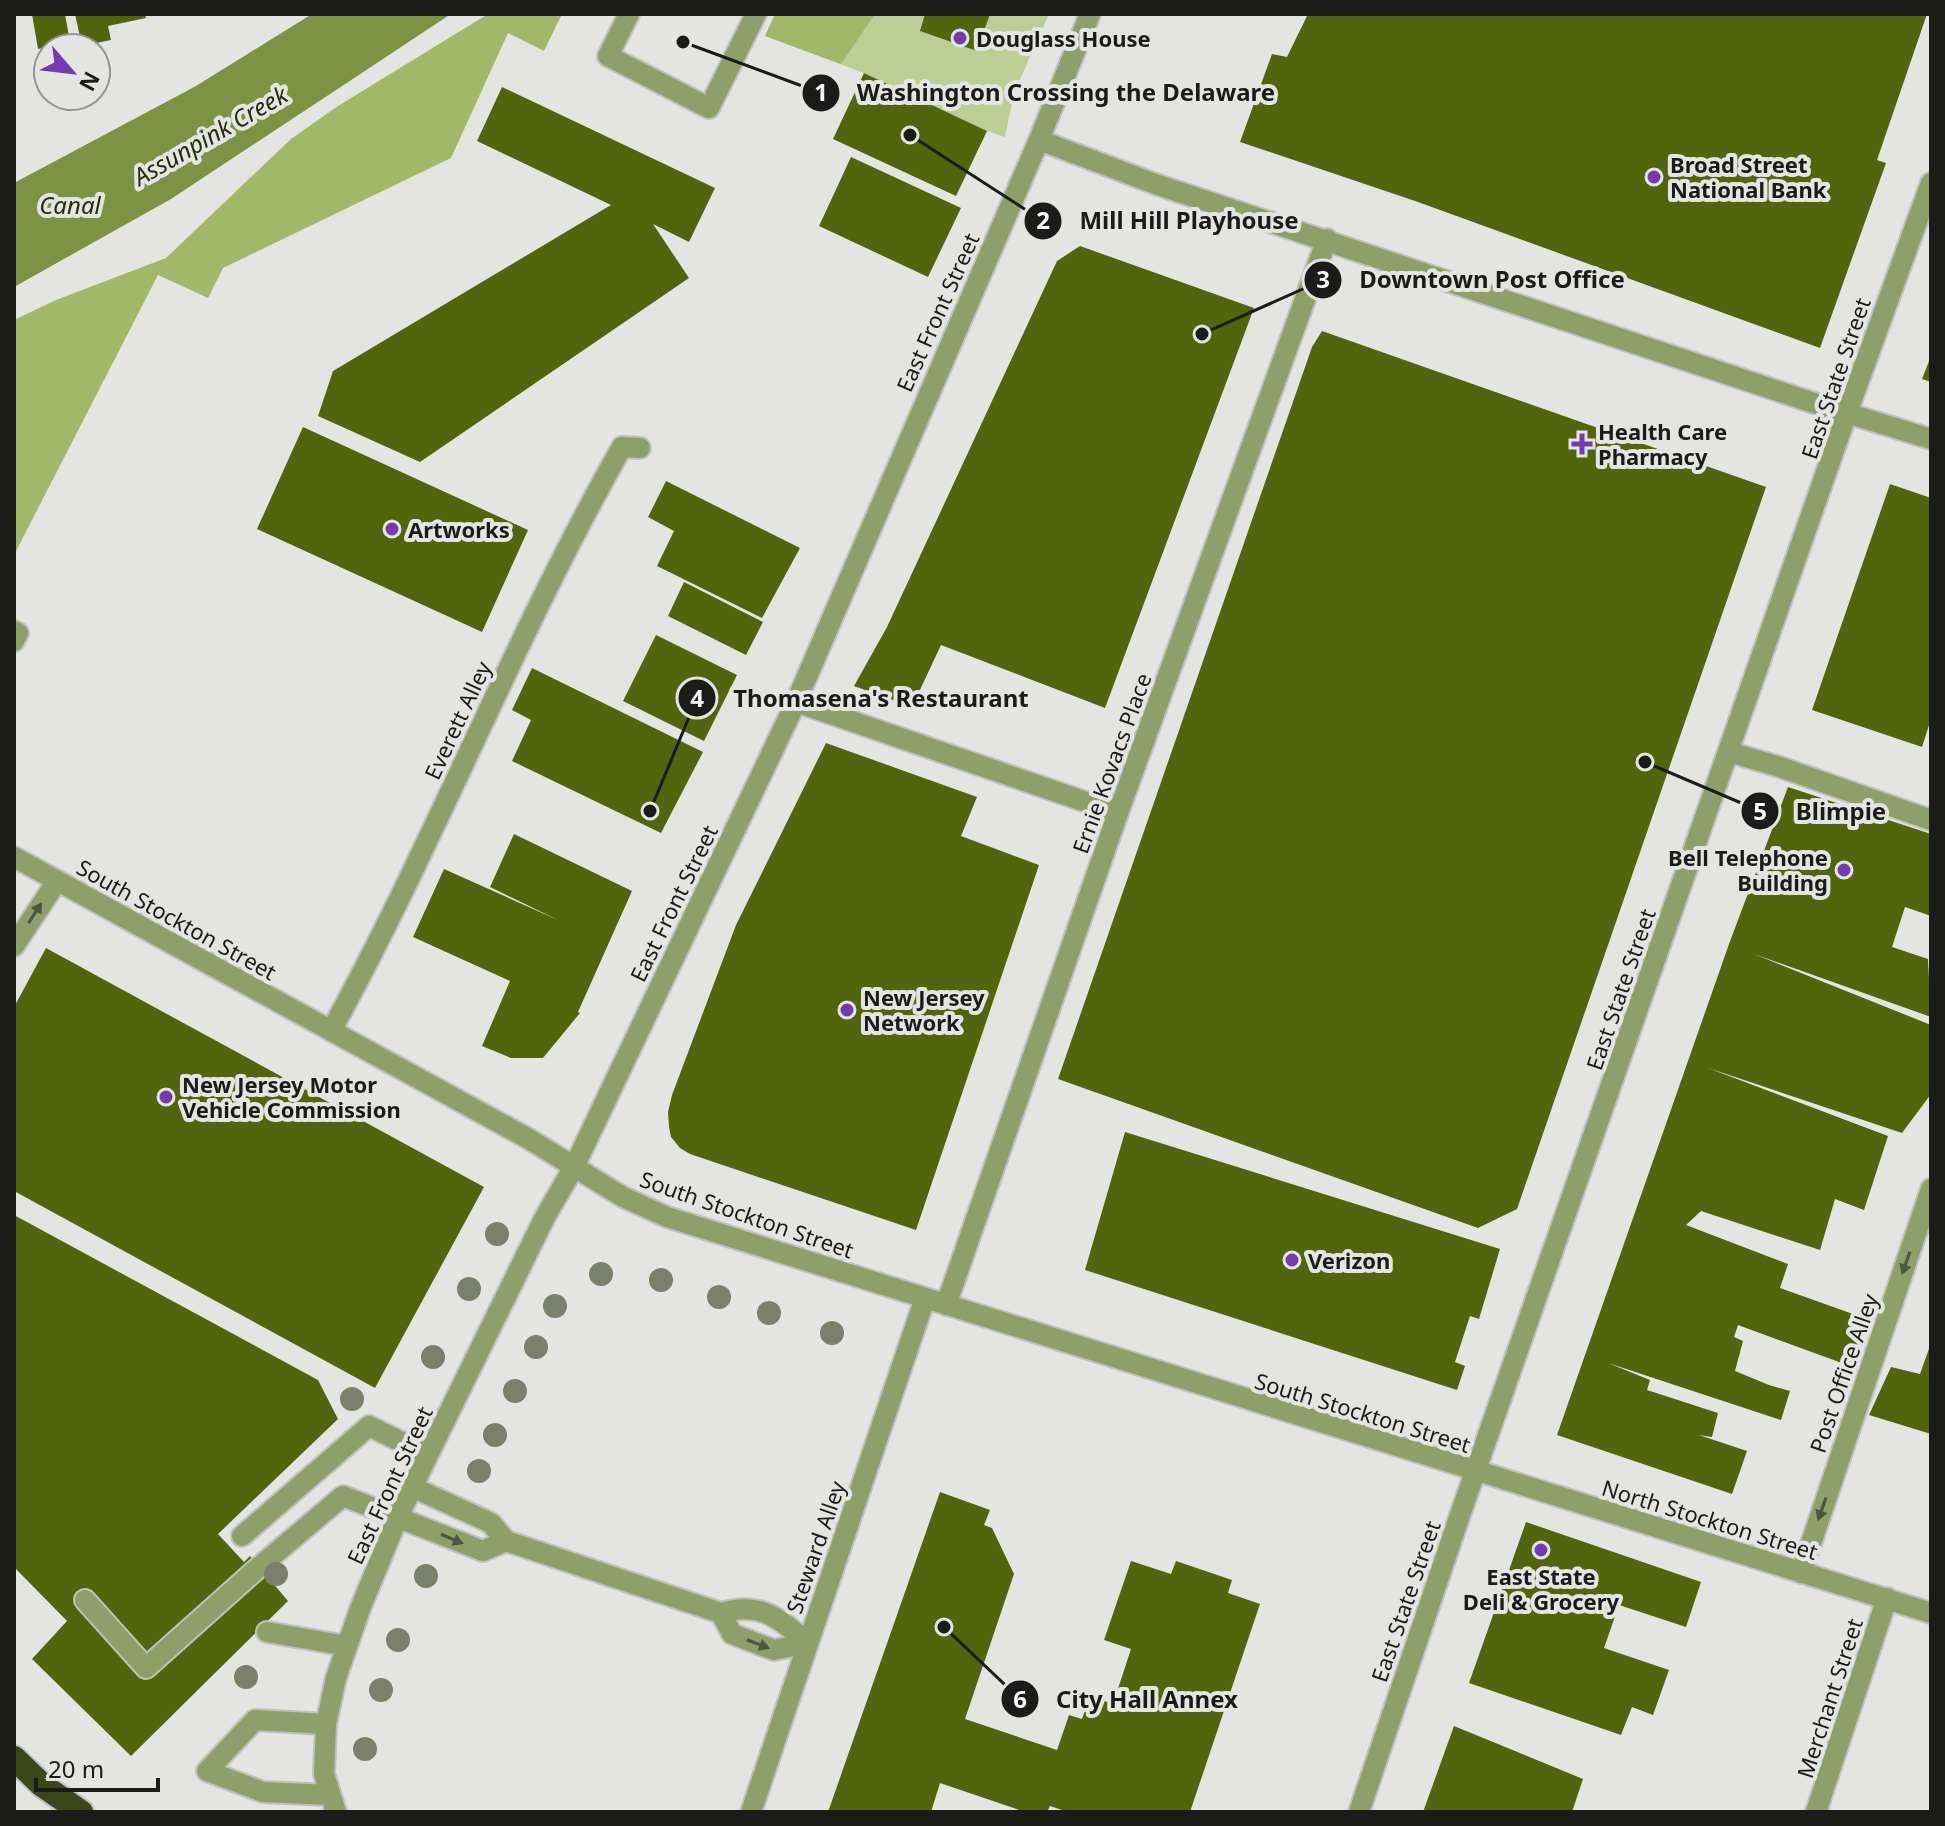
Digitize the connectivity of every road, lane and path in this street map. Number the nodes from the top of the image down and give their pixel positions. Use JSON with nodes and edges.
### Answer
{"nodes":[{"id":1,"x":629,"y":14,"type":"edge"},
{"id":2,"x":756,"y":14,"type":"edge"},
{"id":3,"x":1090,"y":14,"type":"edge"},
{"id":4,"x":1039,"y":140,"type":"junction"},
{"id":5,"x":1931,"y":183,"type":"edge"},
{"id":6,"x":1327,"y":239,"type":"junction"},
{"id":7,"x":1847,"y":413,"type":"junction"},
{"id":8,"x":1931,"y":439,"type":"edge"},
{"id":9,"x":640,"y":448,"type":"dead end"},
{"id":10,"x":14,"y":631,"type":"edge"},
{"id":11,"x":14,"y":641,"type":"edge"},
{"id":12,"x":796,"y":702,"type":"junction"},
{"id":13,"x":1729,"y":752,"type":"junction"},
{"id":14,"x":1118,"y":813,"type":"junction"},
{"id":15,"x":1931,"y":820,"type":"edge"},
{"id":16,"x":14,"y":857,"type":"edge"},
{"id":17,"x":57,"y":881,"type":"junction"},
{"id":18,"x":14,"y":946,"type":"edge"},
{"id":19,"x":331,"y":1031,"type":"junction"},
{"id":20,"x":574,"y":1167,"type":"junction"},
{"id":21,"x":1931,"y":1189,"type":"edge"},
{"id":22,"x":925,"y":1298,"type":"junction"},
{"id":23,"x":946,"y":1305,"type":"junction"},
{"id":24,"x":428,"y":1455,"type":"junction"},
{"id":25,"x":1475,"y":1472,"type":"junction"},
{"id":26,"x":412,"y":1487,"type":"junction"},
{"id":27,"x":398,"y":1517,"type":"junction"},
{"id":28,"x":242,"y":1536,"type":"dead end"},
{"id":29,"x":506,"y":1541,"type":"junction"},
{"id":30,"x":1801,"y":1573,"type":"junction"},
{"id":31,"x":1887,"y":1598,"type":"junction"},
{"id":32,"x":85,"y":1600,"type":"dead end"},
{"id":33,"x":721,"y":1613,"type":"junction"},
{"id":34,"x":1931,"y":1613,"type":"edge"},
{"id":35,"x":267,"y":1632,"type":"dead end"},
{"id":36,"x":808,"y":1643,"type":"junction"},
{"id":37,"x":347,"y":1646,"type":"junction"},
{"id":38,"x":326,"y":1724,"type":"junction"},
{"id":39,"x":14,"y":1758,"type":"edge"},
{"id":40,"x":333,"y":1803,"type":"edge"},
{"id":41,"x":81,"y":1812,"type":"edge"},
{"id":42,"x":751,"y":1812,"type":"edge"},
{"id":43,"x":1359,"y":1812,"type":"edge"},
{"id":44,"x":1816,"y":1812,"type":"edge"}],
"edges":[{"from":1,"to":2,"type":"street"},
{"from":3,"to":4,"type":"street","name":"East Front Street"},
{"from":4,"to":6,"type":"street"},
{"from":4,"to":12,"type":"street","name":"East Front Street"},
{"from":5,"to":7,"type":"street","name":"East State Street"},
{"from":6,"to":7,"type":"street"},
{"from":6,"to":14,"type":"street","name":"Ernie Kovacs Place"},
{"from":7,"to":8,"type":"street"},
{"from":7,"to":13,"type":"street","name":"East State Street"},
{"from":9,"to":19,"type":"street","name":"Everett Alley"},
{"from":10,"to":11,"type":"street"},
{"from":12,"to":14,"type":"street"},
{"from":12,"to":20,"type":"street","name":"East Front Street"},
{"from":13,"to":15,"type":"street"},
{"from":13,"to":25,"type":"street","name":"East State Street"},
{"from":14,"to":23,"type":"street","name":"Ernie Kovacs Place"},
{"from":16,"to":17,"type":"street","name":"South Stockton Street"},
{"from":18,"to":17,"type":"street","one_way":true},
{"from":17,"to":19,"type":"street","name":"South Stockton Street"},
{"from":19,"to":20,"type":"street","name":"South Stockton Street"},
{"from":20,"to":22,"type":"street","name":"South Stockton Street"},
{"from":20,"to":24,"type":"street","name":"East Front Street"},
{"from":21,"to":30,"type":"street","name":"Post Office Alley","one_way":true},
{"from":22,"to":23,"type":"street","name":"South Stockton Street"},
{"from":22,"to":36,"type":"street","name":"Steward Alley"},
{"from":23,"to":25,"type":"street","name":"South Stockton Street"},
{"from":24,"to":26,"type":"street","name":"East Front Street"},
{"from":24,"to":28,"type":"street"},
{"from":25,"to":30,"type":"street","name":"North Stockton Street"},
{"from":25,"to":43,"type":"street","name":"East State Street"},
{"from":26,"to":27,"type":"street","name":"East Front Street"},
{"from":26,"to":29,"type":"street"},
{"from":27,"to":29,"type":"street","one_way":true},
{"from":27,"to":32,"type":"street"},
{"from":27,"to":37,"type":"street","name":"East Front Street"},
{"from":29,"to":33,"type":"street"},
{"from":30,"to":31,"type":"street","name":"North Stockton Street"},
{"from":31,"to":34,"type":"street","name":"North Stockton Street"},
{"from":31,"to":44,"type":"street","name":"Merchant Street"},
{"from":33,"to":36,"type":"street"},
{"from":33,"to":36,"type":"street","one_way":true},
{"from":35,"to":37,"type":"street"},
{"from":36,"to":42,"type":"street","name":"Steward Alley"},
{"from":37,"to":38,"type":"street","name":"East Front Street"},
{"from":38,"to":40,"type":"street","name":"East Front Street"},
{"from":38,"to":40,"type":"street"},
{"from":39,"to":41,"type":"highway"}]}
